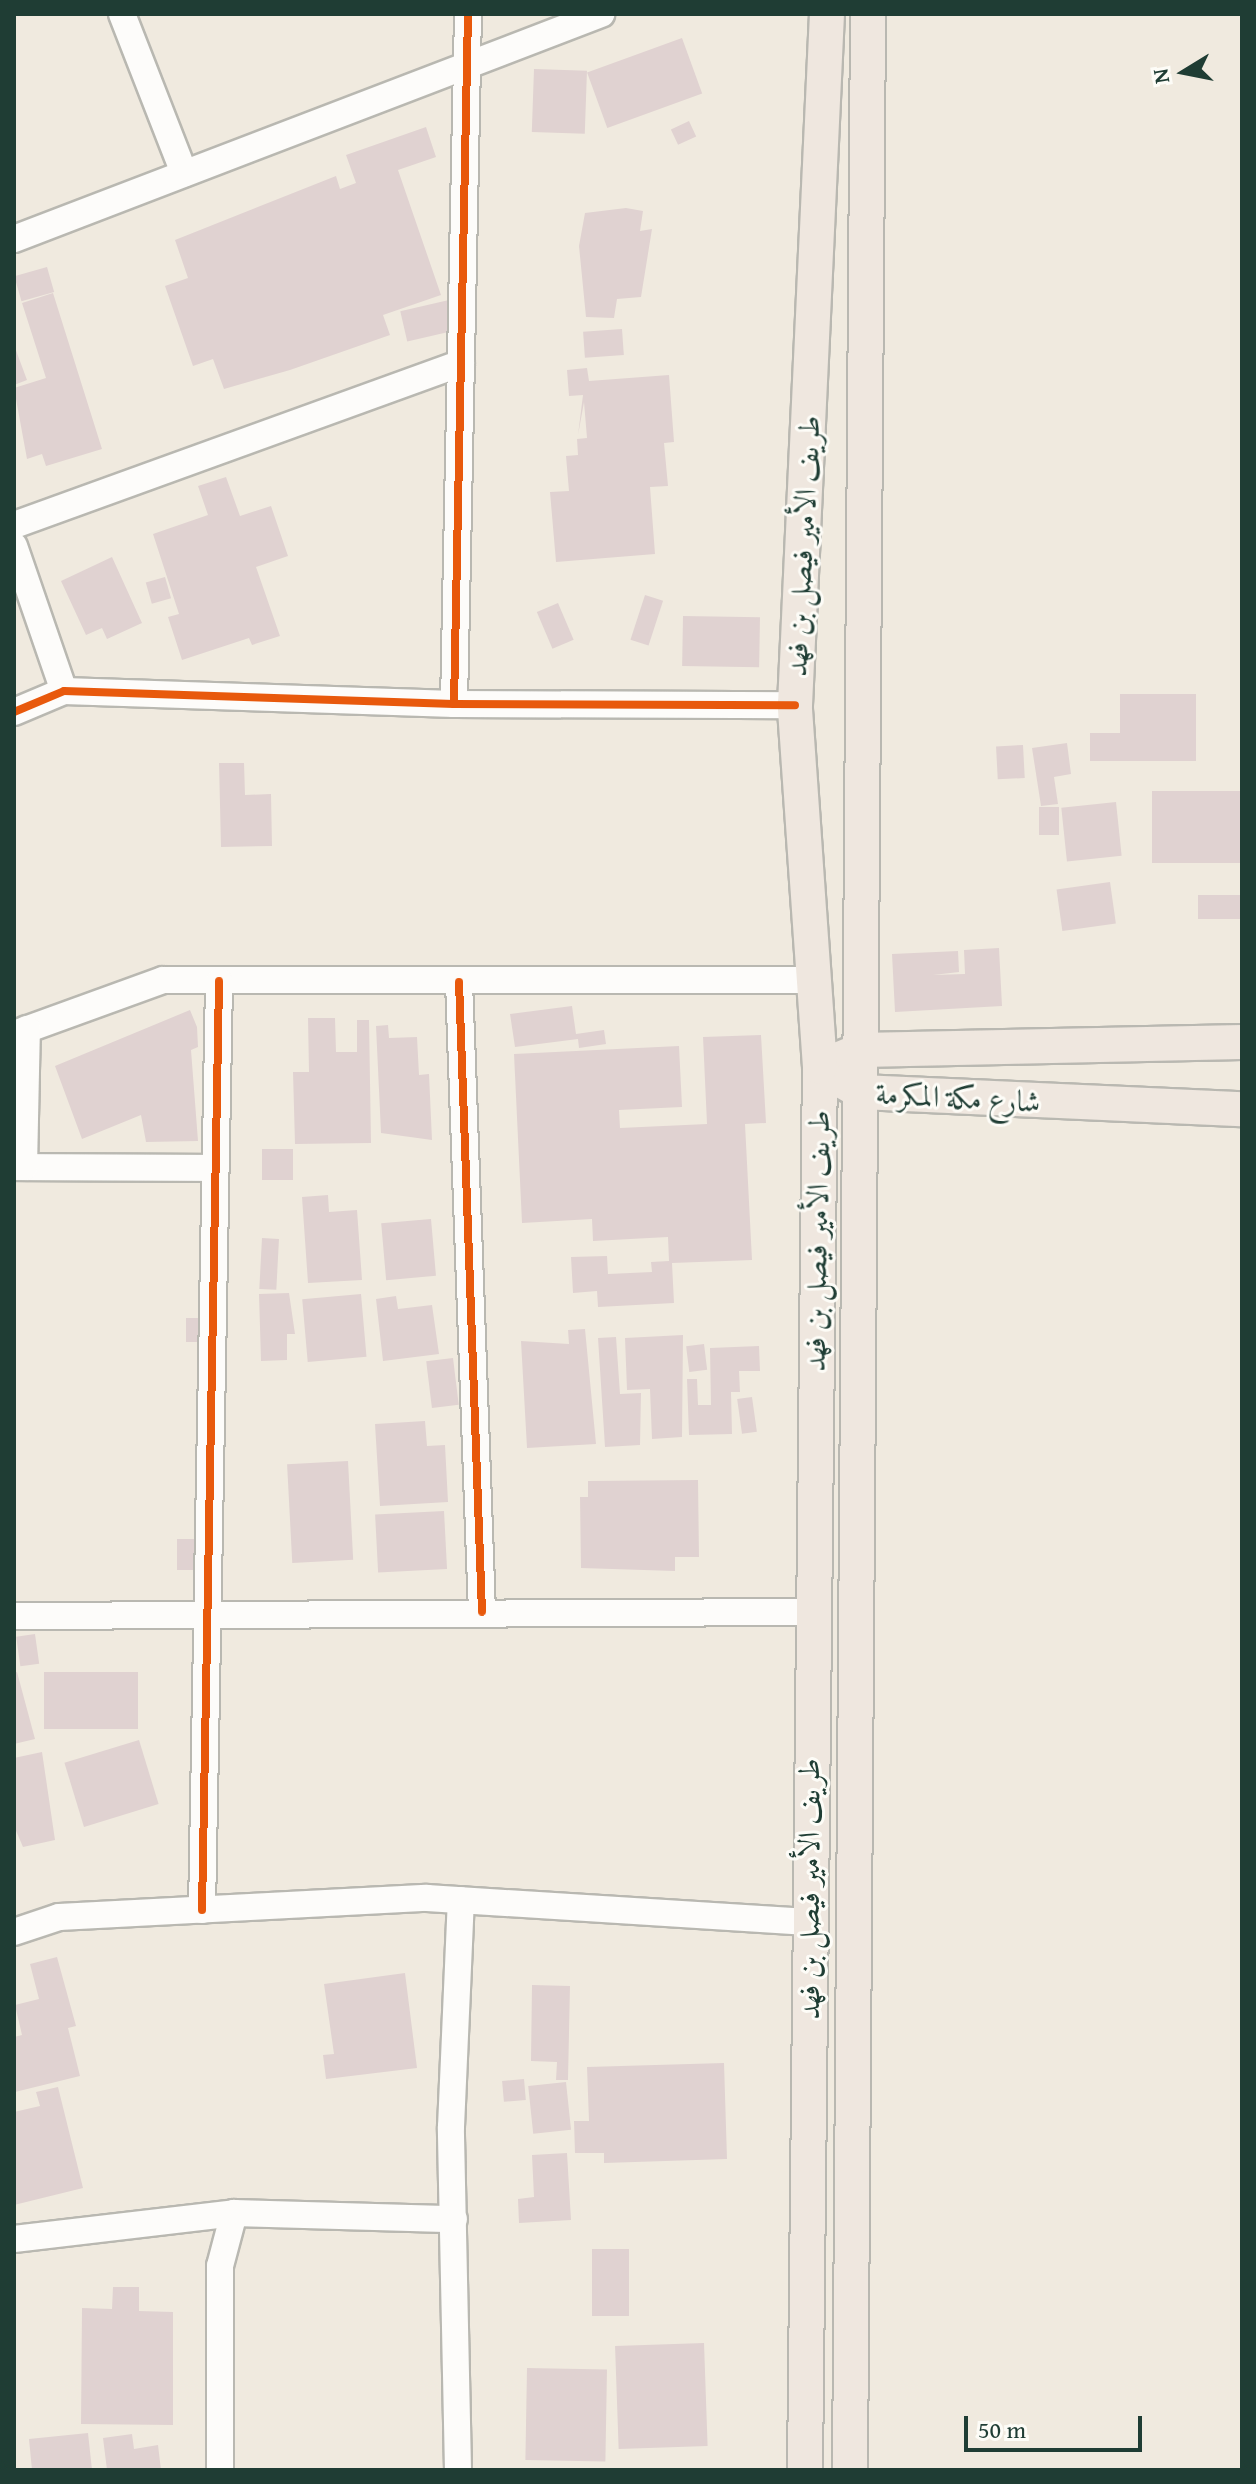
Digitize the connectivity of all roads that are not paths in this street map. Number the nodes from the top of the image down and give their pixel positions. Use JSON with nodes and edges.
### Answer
{"nodes":[{"id":1,"x":122,"y":14,"type":"edge"},
{"id":2,"x":468,"y":14,"type":"edge"},
{"id":3,"x":601,"y":14,"type":"edge"},
{"id":4,"x":827,"y":14,"type":"edge"},
{"id":5,"x":868,"y":14,"type":"edge"},
{"id":6,"x":467,"y":61,"type":"junction"},
{"id":7,"x":184,"y":173,"type":"junction"},
{"id":8,"x":14,"y":239,"type":"edge"},
{"id":9,"x":461,"y":363,"type":"junction"},
{"id":10,"x":14,"y":525,"type":"edge"},
{"id":11,"x":14,"y":546,"type":"edge"},
{"id":12,"x":64,"y":691,"type":"junction"},
{"id":13,"x":454,"y":704,"type":"junction"},
{"id":14,"x":795,"y":705,"type":"junction"},
{"id":15,"x":14,"y":712,"type":"edge"},
{"id":16,"x":816,"y":980,"type":"junction"},
{"id":17,"x":219,"y":981,"type":"junction"},
{"id":18,"x":459,"y":982,"type":"junction"},
{"id":19,"x":21,"y":1031,"type":"edge"},
{"id":20,"x":1242,"y":1042,"type":"edge"},
{"id":21,"x":861,"y":1050,"type":"junction"},
{"id":22,"x":820,"y":1067,"type":"junction"},
{"id":23,"x":861,"y":1092,"type":"junction"},
{"id":24,"x":1242,"y":1109,"type":"edge"},
{"id":25,"x":19,"y":1167,"type":"edge"},
{"id":26,"x":214,"y":1168,"type":"junction"},
{"id":27,"x":482,"y":1612,"type":"junction"},
{"id":28,"x":809,"y":1612,"type":"junction"},
{"id":29,"x":202,"y":1615,"type":"junction"},
{"id":30,"x":14,"y":1616,"type":"edge"},
{"id":31,"x":461,"y":1900,"type":"junction"},
{"id":32,"x":202,"y":1910,"type":"junction"},
{"id":33,"x":808,"y":1922,"type":"junction"},
{"id":34,"x":14,"y":1932,"type":"edge"},
{"id":35,"x":234,"y":2213,"type":"junction"},
{"id":36,"x":454,"y":2219,"type":"junction"},
{"id":37,"x":14,"y":2239,"type":"edge"},
{"id":38,"x":220,"y":2470,"type":"edge"},
{"id":39,"x":458,"y":2470,"type":"edge"},
{"id":40,"x":805,"y":2470,"type":"edge"},
{"id":41,"x":850,"y":2470,"type":"edge"}],
"edges":[{"from":1,"to":7,"type":"street"},
{"from":2,"to":6,"type":"street"},
{"from":3,"to":6,"type":"street"},
{"from":4,"to":14,"type":"main road","name":"طريف الأمير فيصل بن فهد"},
{"from":5,"to":21,"type":"main road","name":"طريف الأمير فيصل بن فهد"},
{"from":6,"to":7,"type":"street"},
{"from":6,"to":9,"type":"street"},
{"from":7,"to":8,"type":"street"},
{"from":9,"to":10,"type":"street"},
{"from":9,"to":13,"type":"street"},
{"from":11,"to":12,"type":"street"},
{"from":12,"to":13,"type":"street"},
{"from":12,"to":15,"type":"street"},
{"from":13,"to":14,"type":"street"},
{"from":14,"to":16,"type":"main road","name":"طريف الأمير فيصل بن فهد"},
{"from":16,"to":18,"type":"street"},
{"from":16,"to":22,"type":"main road","name":"طريف الأمير فيصل بن فهد"},
{"from":17,"to":18,"type":"street"},
{"from":17,"to":19,"type":"street"},
{"from":17,"to":26,"type":"street"},
{"from":18,"to":27,"type":"street"},
{"from":19,"to":25,"type":"street"},
{"from":20,"to":21,"type":"main road","name":"شارع مكة المكرمة"},
{"from":21,"to":22,"type":"main road","name":"شارع مكة المكرمة"},
{"from":21,"to":23,"type":"main road","name":"طريف الأمير فيصل بن فهد"},
{"from":22,"to":23,"type":"main road","name":"شارع مكة المكرمة"},
{"from":22,"to":28,"type":"main road","name":"طريف الأمير فيصل بن فهد"},
{"from":23,"to":24,"type":"main road","name":"شارع مكة المكرمة"},
{"from":23,"to":41,"type":"main road","name":"طريف الأمير فيصل بن فهد"},
{"from":25,"to":26,"type":"street"},
{"from":26,"to":29,"type":"street"},
{"from":27,"to":28,"type":"street"},
{"from":27,"to":29,"type":"street"},
{"from":28,"to":33,"type":"main road","name":"طريف الأمير فيصل بن فهد"},
{"from":29,"to":30,"type":"street"},
{"from":29,"to":32,"type":"street"},
{"from":31,"to":32,"type":"street"},
{"from":31,"to":33,"type":"street"},
{"from":31,"to":36,"type":"street"},
{"from":32,"to":34,"type":"street"},
{"from":33,"to":40,"type":"main road","name":"طريف الأمير فيصل بن فهد"},
{"from":35,"to":36,"type":"street"},
{"from":35,"to":37,"type":"street"},
{"from":35,"to":38,"type":"street"},
{"from":36,"to":39,"type":"street"}]}
